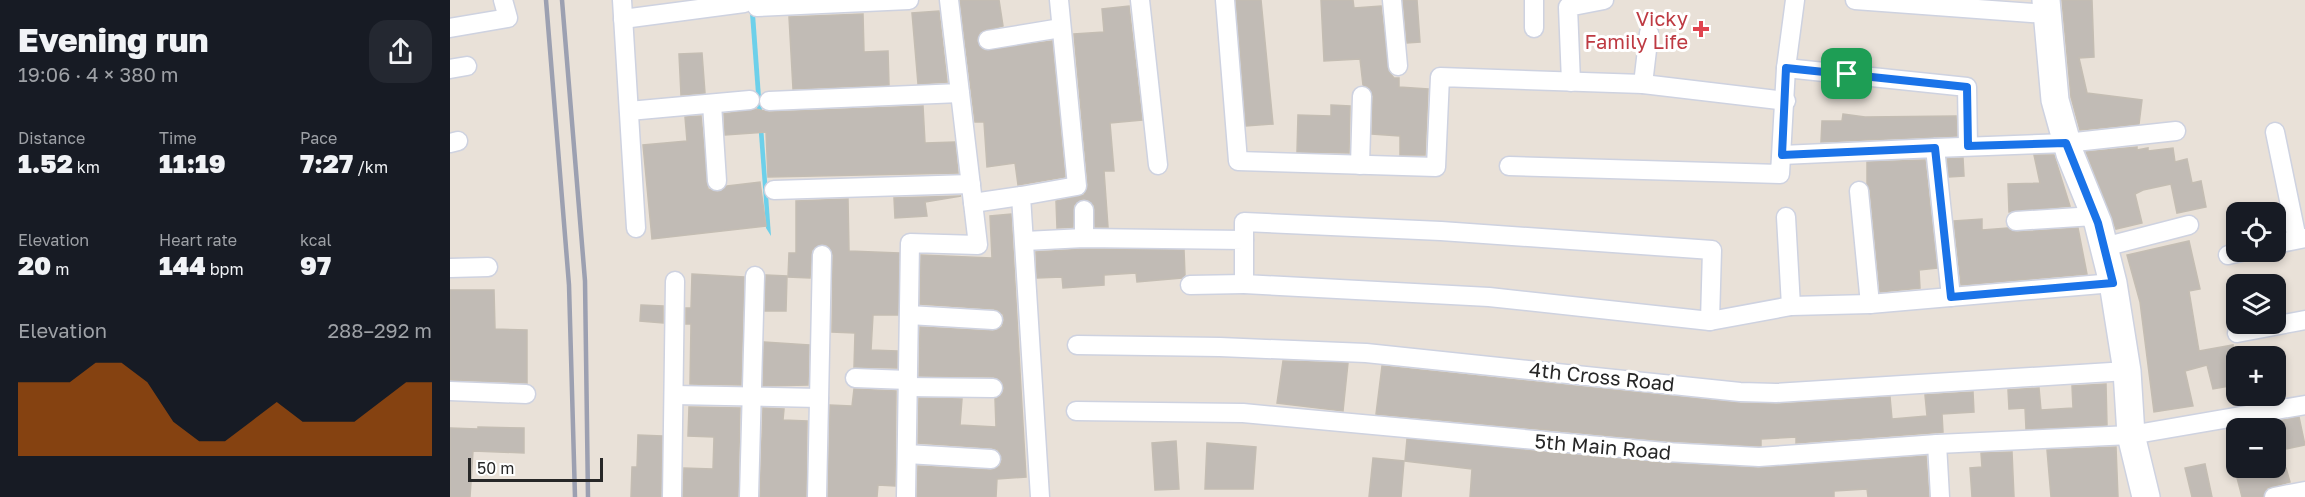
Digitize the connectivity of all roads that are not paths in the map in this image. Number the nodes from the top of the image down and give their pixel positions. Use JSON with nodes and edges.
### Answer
{"nodes":[{"id":1,"x":503,"y":0,"type":"edge"},
{"id":2,"x":622,"y":0,"type":"edge"},
{"id":3,"x":909,"y":0,"type":"edge"},
{"id":4,"x":949,"y":0,"type":"edge"},
{"id":5,"x":1059,"y":0,"type":"edge"},
{"id":6,"x":1140,"y":0,"type":"edge"},
{"id":7,"x":1225,"y":0,"type":"edge"},
{"id":8,"x":1392,"y":0,"type":"edge"},
{"id":9,"x":1534,"y":0,"type":"edge"},
{"id":10,"x":1604,"y":0,"type":"edge"},
{"id":11,"x":1795,"y":0,"type":"edge"},
{"id":12,"x":1855,"y":0,"type":"edge"},
{"id":13,"x":2046,"y":7,"type":"edge"},
{"id":14,"x":623,"y":19,"type":"junction"},
{"id":15,"x":450,"y":28,"type":"edge"},
{"id":16,"x":1061,"y":28,"type":"junction"},
{"id":17,"x":1534,"y":28,"type":"dead end"},
{"id":18,"x":1649,"y":33,"type":"dead end"},
{"id":19,"x":988,"y":40,"type":"dead end"},
{"id":20,"x":1398,"y":66,"type":"dead end"},
{"id":21,"x":1786,"y":68,"type":"junction"},
{"id":22,"x":1571,"y":82,"type":"junction"},
{"id":23,"x":1643,"y":84,"type":"junction"},
{"id":24,"x":960,"y":93,"type":"junction"},
{"id":25,"x":1362,"y":96,"type":"dead end"},
{"id":26,"x":1786,"y":101,"type":"junction"},
{"id":27,"x":712,"y":104,"type":"junction"},
{"id":28,"x":629,"y":111,"type":"junction"},
{"id":29,"x":2176,"y":131,"type":"dead end"},
{"id":30,"x":2275,"y":132,"type":"dead end"},
{"id":31,"x":2066,"y":143,"type":"junction"},
{"id":32,"x":1968,"y":146,"type":"junction"},
{"id":33,"x":1935,"y":148,"type":"junction"},
{"id":34,"x":1782,"y":155,"type":"junction"},
{"id":35,"x":1158,"y":165,"type":"dead end"},
{"id":36,"x":1360,"y":165,"type":"junction"},
{"id":37,"x":1509,"y":166,"type":"dead end"},
{"id":38,"x":717,"y":181,"type":"dead end"},
{"id":39,"x":971,"y":184,"type":"junction"},
{"id":40,"x":774,"y":190,"type":"dead end"},
{"id":41,"x":1859,"y":191,"type":"dead end"},
{"id":42,"x":1022,"y":196,"type":"junction"},
{"id":43,"x":973,"y":202,"type":"junction"},
{"id":44,"x":1084,"y":210,"type":"dead end"},
{"id":45,"x":2094,"y":216,"type":"junction"},
{"id":46,"x":1786,"y":217,"type":"dead end"},
{"id":47,"x":2016,"y":221,"type":"dead end"},
{"id":48,"x":2189,"y":225,"type":"dead end"},
{"id":49,"x":636,"y":228,"type":"dead end"},
{"id":50,"x":1084,"y":238,"type":"junction"},
{"id":51,"x":2301,"y":238,"type":"edge"},
{"id":52,"x":1244,"y":240,"type":"junction"},
{"id":53,"x":1025,"y":241,"type":"junction"},
{"id":54,"x":2286,"y":242,"type":"edge"},
{"id":55,"x":2104,"y":247,"type":"junction"},
{"id":56,"x":822,"y":255,"type":"dead end"},
{"id":57,"x":488,"y":267,"type":"dead end"},
{"id":58,"x":450,"y":268,"type":"edge"},
{"id":59,"x":755,"y":276,"type":"dead end"},
{"id":60,"x":675,"y":281,"type":"dead end"},
{"id":61,"x":2113,"y":283,"type":"junction"},
{"id":62,"x":1244,"y":284,"type":"junction"},
{"id":63,"x":1190,"y":285,"type":"dead end"},
{"id":64,"x":1951,"y":297,"type":"junction"},
{"id":65,"x":1869,"y":304,"type":"junction"},
{"id":66,"x":1791,"y":306,"type":"junction"},
{"id":67,"x":909,"y":315,"type":"junction"},
{"id":68,"x":993,"y":320,"type":"dead end"},
{"id":69,"x":2305,"y":320,"type":"edge"},
{"id":70,"x":1710,"y":321,"type":"junction"},
{"id":71,"x":2286,"y":324,"type":"edge"},
{"id":72,"x":1077,"y":345,"type":"dead end"},
{"id":73,"x":2127,"y":371,"type":"junction"},
{"id":74,"x":855,"y":378,"type":"dead end"},
{"id":75,"x":908,"y":383,"type":"junction"},
{"id":76,"x":993,"y":388,"type":"dead end"},
{"id":77,"x":450,"y":390,"type":"edge"},
{"id":78,"x":526,"y":394,"type":"dead end"},
{"id":79,"x":674,"y":395,"type":"junction"},
{"id":80,"x":752,"y":396,"type":"junction"},
{"id":81,"x":819,"y":398,"type":"junction"},
{"id":82,"x":2305,"y":405,"type":"edge"},
{"id":83,"x":1076,"y":411,"type":"dead end"},
{"id":84,"x":2131,"y":435,"type":"junction"},
{"id":85,"x":1937,"y":444,"type":"junction"},
{"id":86,"x":907,"y":454,"type":"junction"},
{"id":87,"x":991,"y":459,"type":"dead end"},
{"id":88,"x":2305,"y":491,"type":"edge"},
{"id":89,"x":672,"y":497,"type":"edge"},
{"id":90,"x":749,"y":497,"type":"edge"},
{"id":91,"x":817,"y":497,"type":"edge"},
{"id":92,"x":906,"y":497,"type":"edge"},
{"id":93,"x":1040,"y":497,"type":"edge"},
{"id":94,"x":1940,"y":497,"type":"edge"},
{"id":95,"x":2146,"y":497,"type":"edge"},
{"id":96,"x":2274,"y":497,"type":"edge"}],
"edges":[{"from":1,"to":15,"type":"street"},
{"from":2,"to":14,"type":"street"},
{"from":3,"to":14,"type":"street"},
{"from":4,"to":24,"type":"street"},
{"from":5,"to":16,"type":"street"},
{"from":6,"to":35,"type":"street"},
{"from":7,"to":36,"type":"street"},
{"from":8,"to":20,"type":"street"},
{"from":9,"to":17,"type":"street"},
{"from":10,"to":22,"type":"street"},
{"from":11,"to":21,"type":"street"},
{"from":12,"to":13,"type":"street"},
{"from":13,"to":31,"type":"main road"},
{"from":14,"to":28,"type":"street"},
{"from":16,"to":19,"type":"street"},
{"from":16,"to":42,"type":"street"},
{"from":18,"to":23,"type":"street"},
{"from":21,"to":26,"type":"street"},
{"from":21,"to":32,"type":"street"},
{"from":22,"to":23,"type":"street"},
{"from":22,"to":36,"type":"street"},
{"from":23,"to":26,"type":"street"},
{"from":24,"to":27,"type":"street"},
{"from":24,"to":39,"type":"street"},
{"from":25,"to":36,"type":"street"},
{"from":26,"to":34,"type":"street"},
{"from":27,"to":28,"type":"street"},
{"from":27,"to":38,"type":"street"},
{"from":28,"to":49,"type":"street"},
{"from":29,"to":31,"type":"street"},
{"from":30,"to":51,"type":"street"},
{"from":31,"to":32,"type":"street"},
{"from":31,"to":45,"type":"main road"},
{"from":32,"to":33,"type":"street"},
{"from":33,"to":34,"type":"street"},
{"from":33,"to":64,"type":"street"},
{"from":34,"to":37,"type":"street"},
{"from":39,"to":40,"type":"street"},
{"from":39,"to":43,"type":"street"},
{"from":41,"to":65,"type":"street"},
{"from":42,"to":43,"type":"street"},
{"from":42,"to":53,"type":"street"},
{"from":43,"to":67,"type":"street"},
{"from":44,"to":50,"type":"street"},
{"from":45,"to":47,"type":"street"},
{"from":45,"to":55,"type":"main road"},
{"from":46,"to":66,"type":"street"},
{"from":48,"to":55,"type":"street"},
{"from":50,"to":52,"type":"street"},
{"from":50,"to":53,"type":"street"},
{"from":51,"to":54,"type":"street"},
{"from":52,"to":62,"type":"street"},
{"from":52,"to":70,"type":"street"},
{"from":53,"to":93,"type":"street"},
{"from":55,"to":61,"type":"main road"},
{"from":56,"to":81,"type":"street"},
{"from":57,"to":58,"type":"street"},
{"from":59,"to":80,"type":"street"},
{"from":60,"to":79,"type":"street"},
{"from":61,"to":64,"type":"street"},
{"from":61,"to":73,"type":"main road"},
{"from":62,"to":63,"type":"street"},
{"from":62,"to":70,"type":"street"},
{"from":64,"to":65,"type":"street"},
{"from":65,"to":66,"type":"street"},
{"from":66,"to":70,"type":"street"},
{"from":67,"to":68,"type":"street"},
{"from":67,"to":75,"type":"street"},
{"from":69,"to":71,"type":"street"},
{"from":72,"to":73,"type":"street","name":"4th Cross Road"},
{"from":73,"to":84,"type":"main road"},
{"from":74,"to":75,"type":"street"},
{"from":75,"to":76,"type":"street"},
{"from":75,"to":86,"type":"street"},
{"from":77,"to":78,"type":"street"},
{"from":79,"to":80,"type":"street"},
{"from":79,"to":89,"type":"street"},
{"from":80,"to":81,"type":"street"},
{"from":80,"to":90,"type":"street"},
{"from":81,"to":91,"type":"street"},
{"from":82,"to":84,"type":"street","name":"5th Main Road"},
{"from":83,"to":85,"type":"street","name":"5th Main Road"},
{"from":84,"to":85,"type":"street","name":"5th Main Road"},
{"from":84,"to":95,"type":"main road"},
{"from":85,"to":94,"type":"street"},
{"from":86,"to":87,"type":"street"},
{"from":86,"to":92,"type":"street"},
{"from":88,"to":96,"type":"street"}]}
